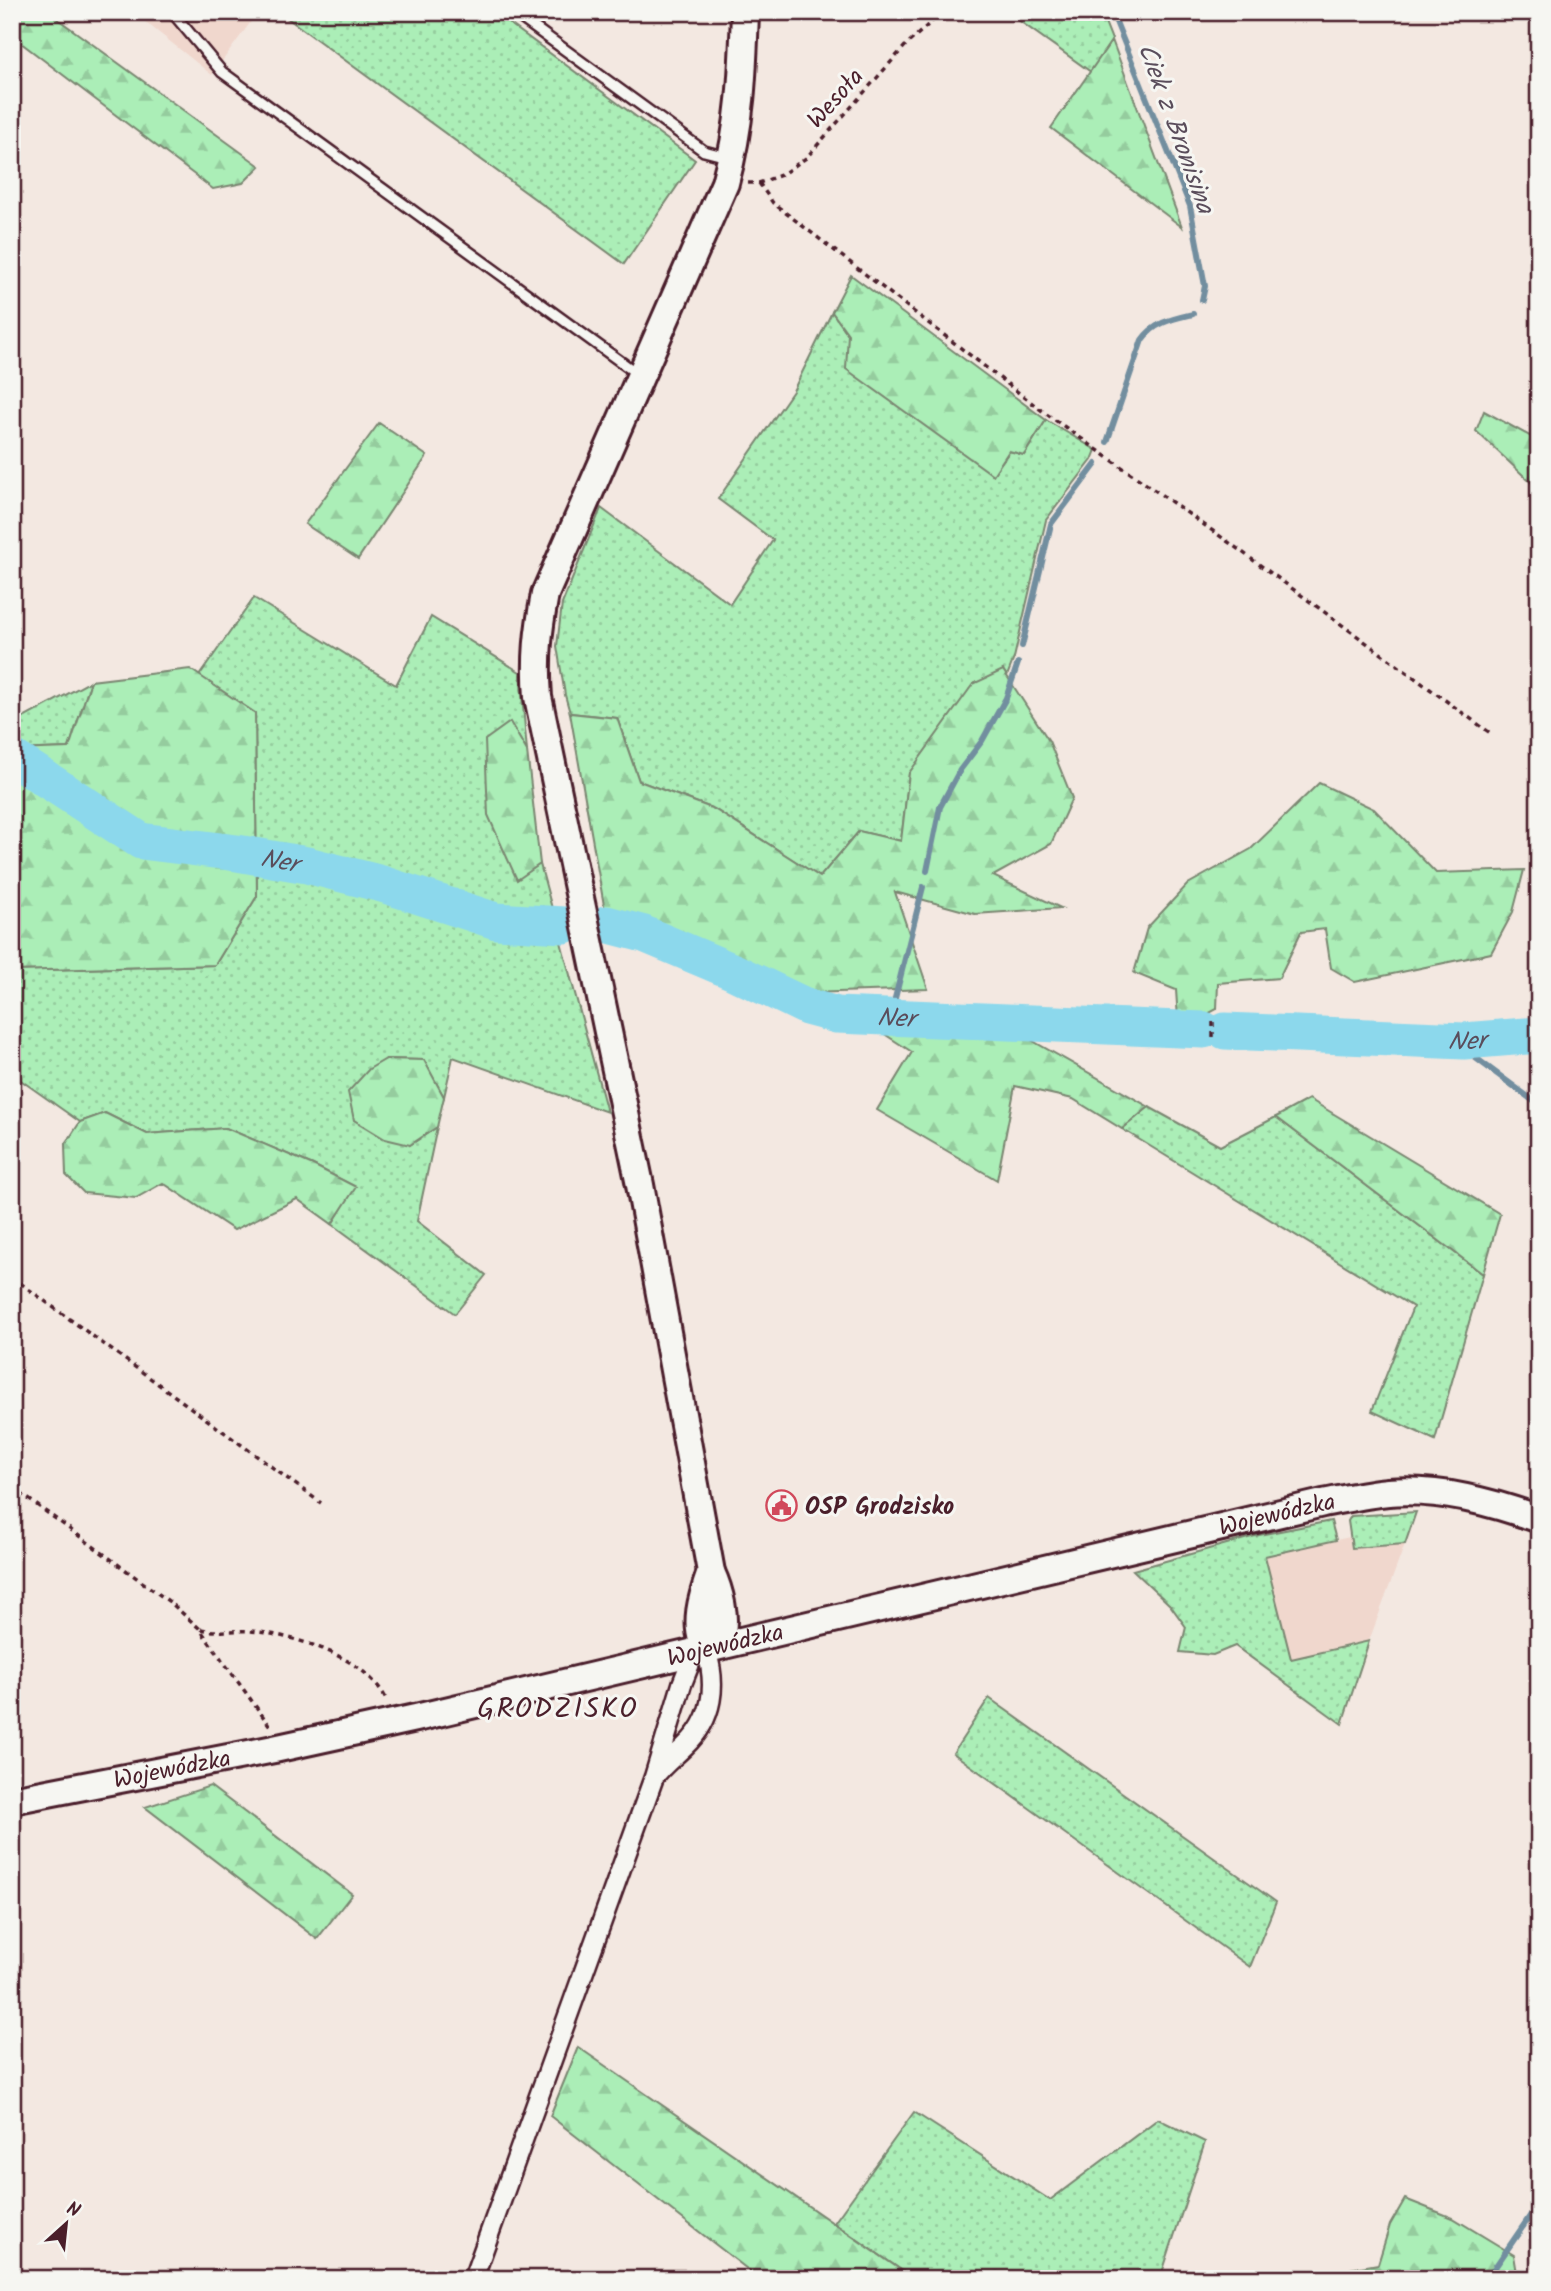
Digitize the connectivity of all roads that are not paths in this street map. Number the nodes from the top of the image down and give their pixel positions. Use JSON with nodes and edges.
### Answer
{"nodes":[{"id":1,"x":172,"y":12,"type":"edge"},
{"id":2,"x":513,"y":12,"type":"edge"},
{"id":3,"x":745,"y":12,"type":"edge"},
{"id":4,"x":732,"y":175,"type":"junction"},
{"id":5,"x":640,"y":376,"type":"junction"},
{"id":6,"x":1539,"y":1519,"type":"edge"},
{"id":7,"x":706,"y":1649,"type":"junction"},
{"id":8,"x":654,"y":1777,"type":"junction"},
{"id":9,"x":12,"y":1800,"type":"edge"},
{"id":10,"x":473,"y":2279,"type":"edge"}],
"edges":[{"from":1,"to":5,"type":"lane"},
{"from":2,"to":4,"type":"lane"},
{"from":3,"to":4,"type":"street"},
{"from":4,"to":5,"type":"street"},
{"from":5,"to":7,"type":"street"},
{"from":6,"to":7,"type":"street","name":"Wojewódzka"},
{"from":7,"to":8,"type":"street"},
{"from":7,"to":8,"type":"street"},
{"from":7,"to":9,"type":"street","name":"Wojewódzka"},
{"from":8,"to":10,"type":"street"}]}
